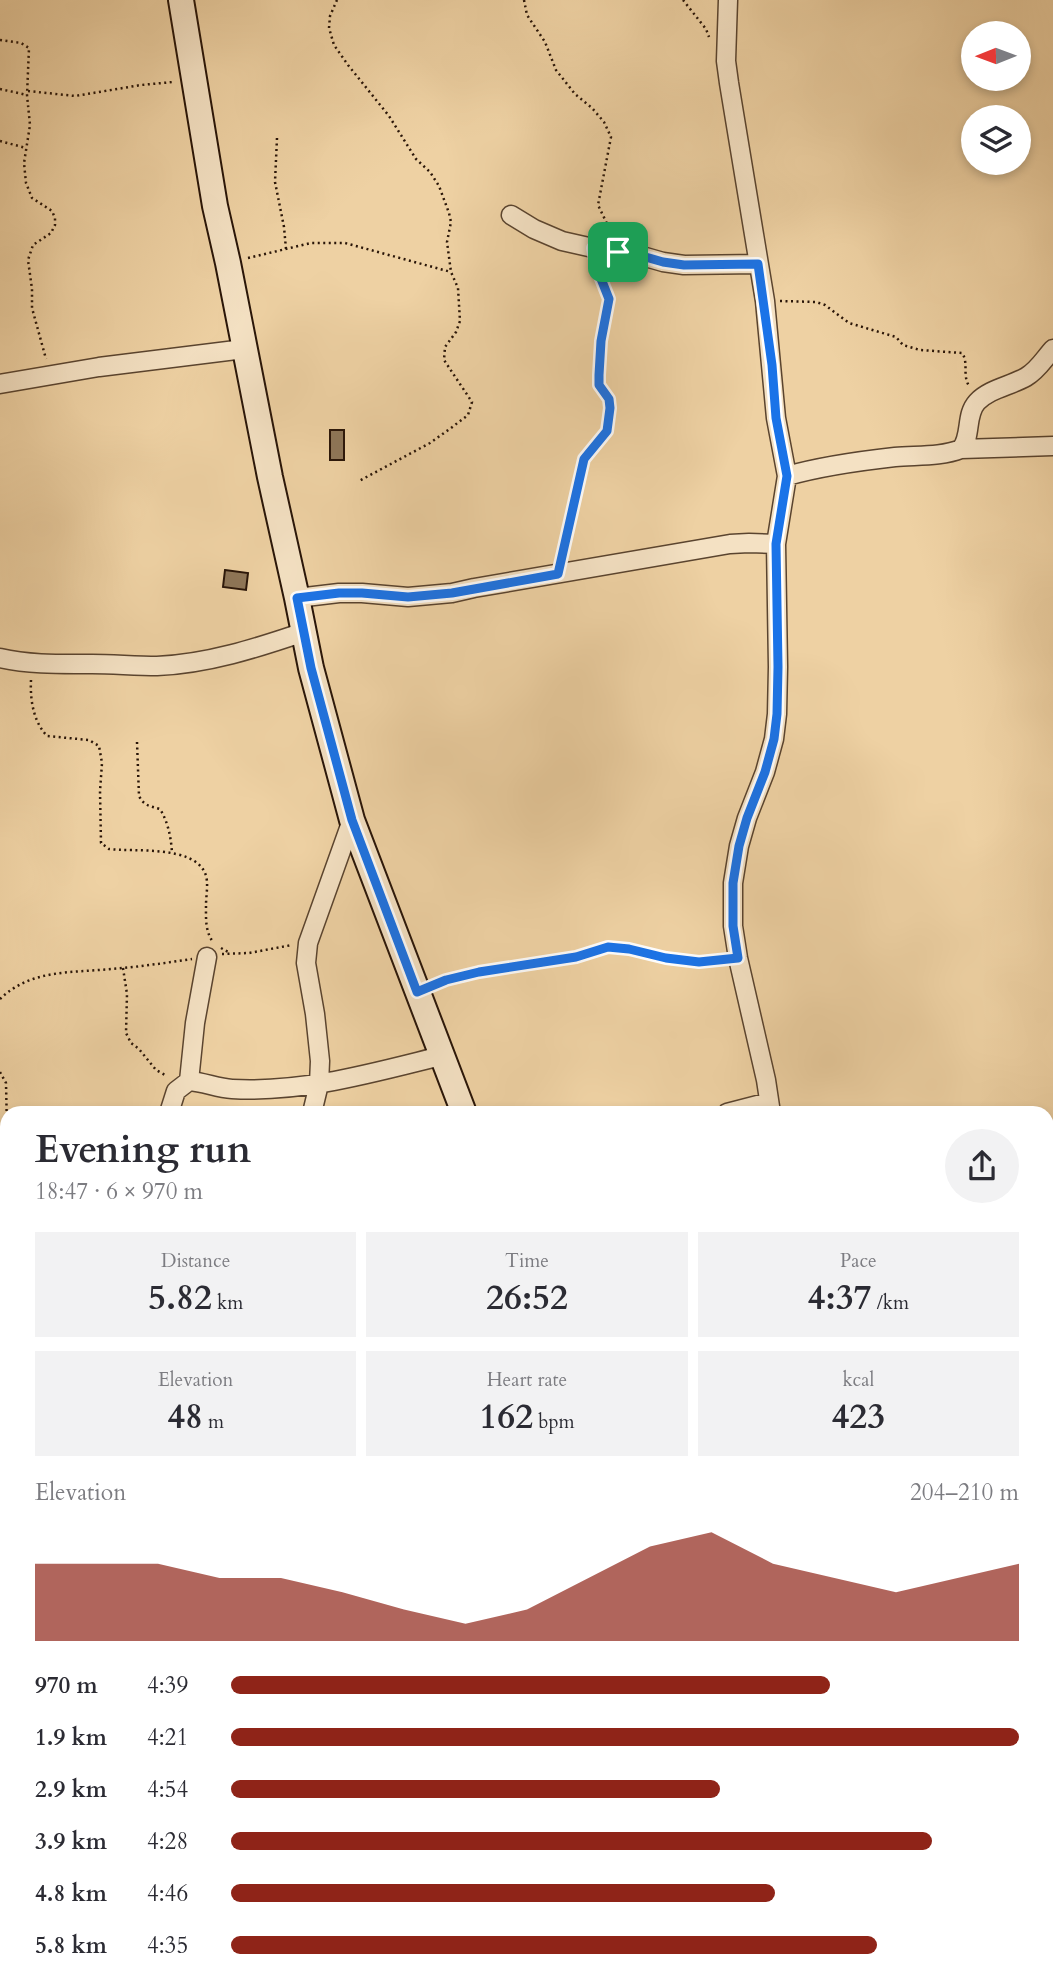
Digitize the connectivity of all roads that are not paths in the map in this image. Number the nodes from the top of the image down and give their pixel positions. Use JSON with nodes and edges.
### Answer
{"nodes":[{"id":1,"x":181,"y":0,"type":"edge"},
{"id":2,"x":728,"y":0,"type":"edge"},
{"id":3,"x":511,"y":215,"type":"dead end"},
{"id":4,"x":758,"y":264,"type":"junction"},
{"id":5,"x":244,"y":349,"type":"junction"},
{"id":6,"x":1053,"y":349,"type":"edge"},
{"id":7,"x":0,"y":384,"type":"edge"},
{"id":8,"x":1053,"y":446,"type":"edge"},
{"id":9,"x":961,"y":449,"type":"junction"},
{"id":10,"x":787,"y":476,"type":"junction"},
{"id":11,"x":776,"y":544,"type":"junction"},
{"id":12,"x":297,"y":598,"type":"junction"},
{"id":13,"x":304,"y":632,"type":"junction"},
{"id":14,"x":0,"y":658,"type":"edge"},
{"id":15,"x":352,"y":820,"type":"junction"},
{"id":16,"x":207,"y":957,"type":"road end"},
{"id":17,"x":441,"y":1056,"type":"junction"},
{"id":18,"x":186,"y":1083,"type":"junction"},
{"id":19,"x":319,"y":1084,"type":"junction"},
{"id":20,"x":171,"y":1106,"type":"edge"},
{"id":21,"x":314,"y":1106,"type":"edge"},
{"id":22,"x":461,"y":1106,"type":"edge"},
{"id":23,"x":770,"y":1106,"type":"edge"}],
"edges":[{"from":1,"to":5,"type":"street"},
{"from":2,"to":4,"type":"street"},
{"from":3,"to":4,"type":"street"},
{"from":4,"to":10,"type":"street"},
{"from":5,"to":7,"type":"street"},
{"from":5,"to":12,"type":"street"},
{"from":6,"to":9,"type":"street"},
{"from":8,"to":9,"type":"street"},
{"from":9,"to":10,"type":"street"},
{"from":10,"to":11,"type":"street"},
{"from":11,"to":12,"type":"street"},
{"from":11,"to":23,"type":"street"},
{"from":12,"to":13,"type":"street"},
{"from":13,"to":14,"type":"street"},
{"from":13,"to":15,"type":"street"},
{"from":15,"to":17,"type":"street"},
{"from":15,"to":19,"type":"street"},
{"from":16,"to":18,"type":"street"},
{"from":17,"to":19,"type":"street"},
{"from":17,"to":22,"type":"street"},
{"from":18,"to":19,"type":"street"},
{"from":18,"to":20,"type":"street"},
{"from":19,"to":21,"type":"street"}]}
